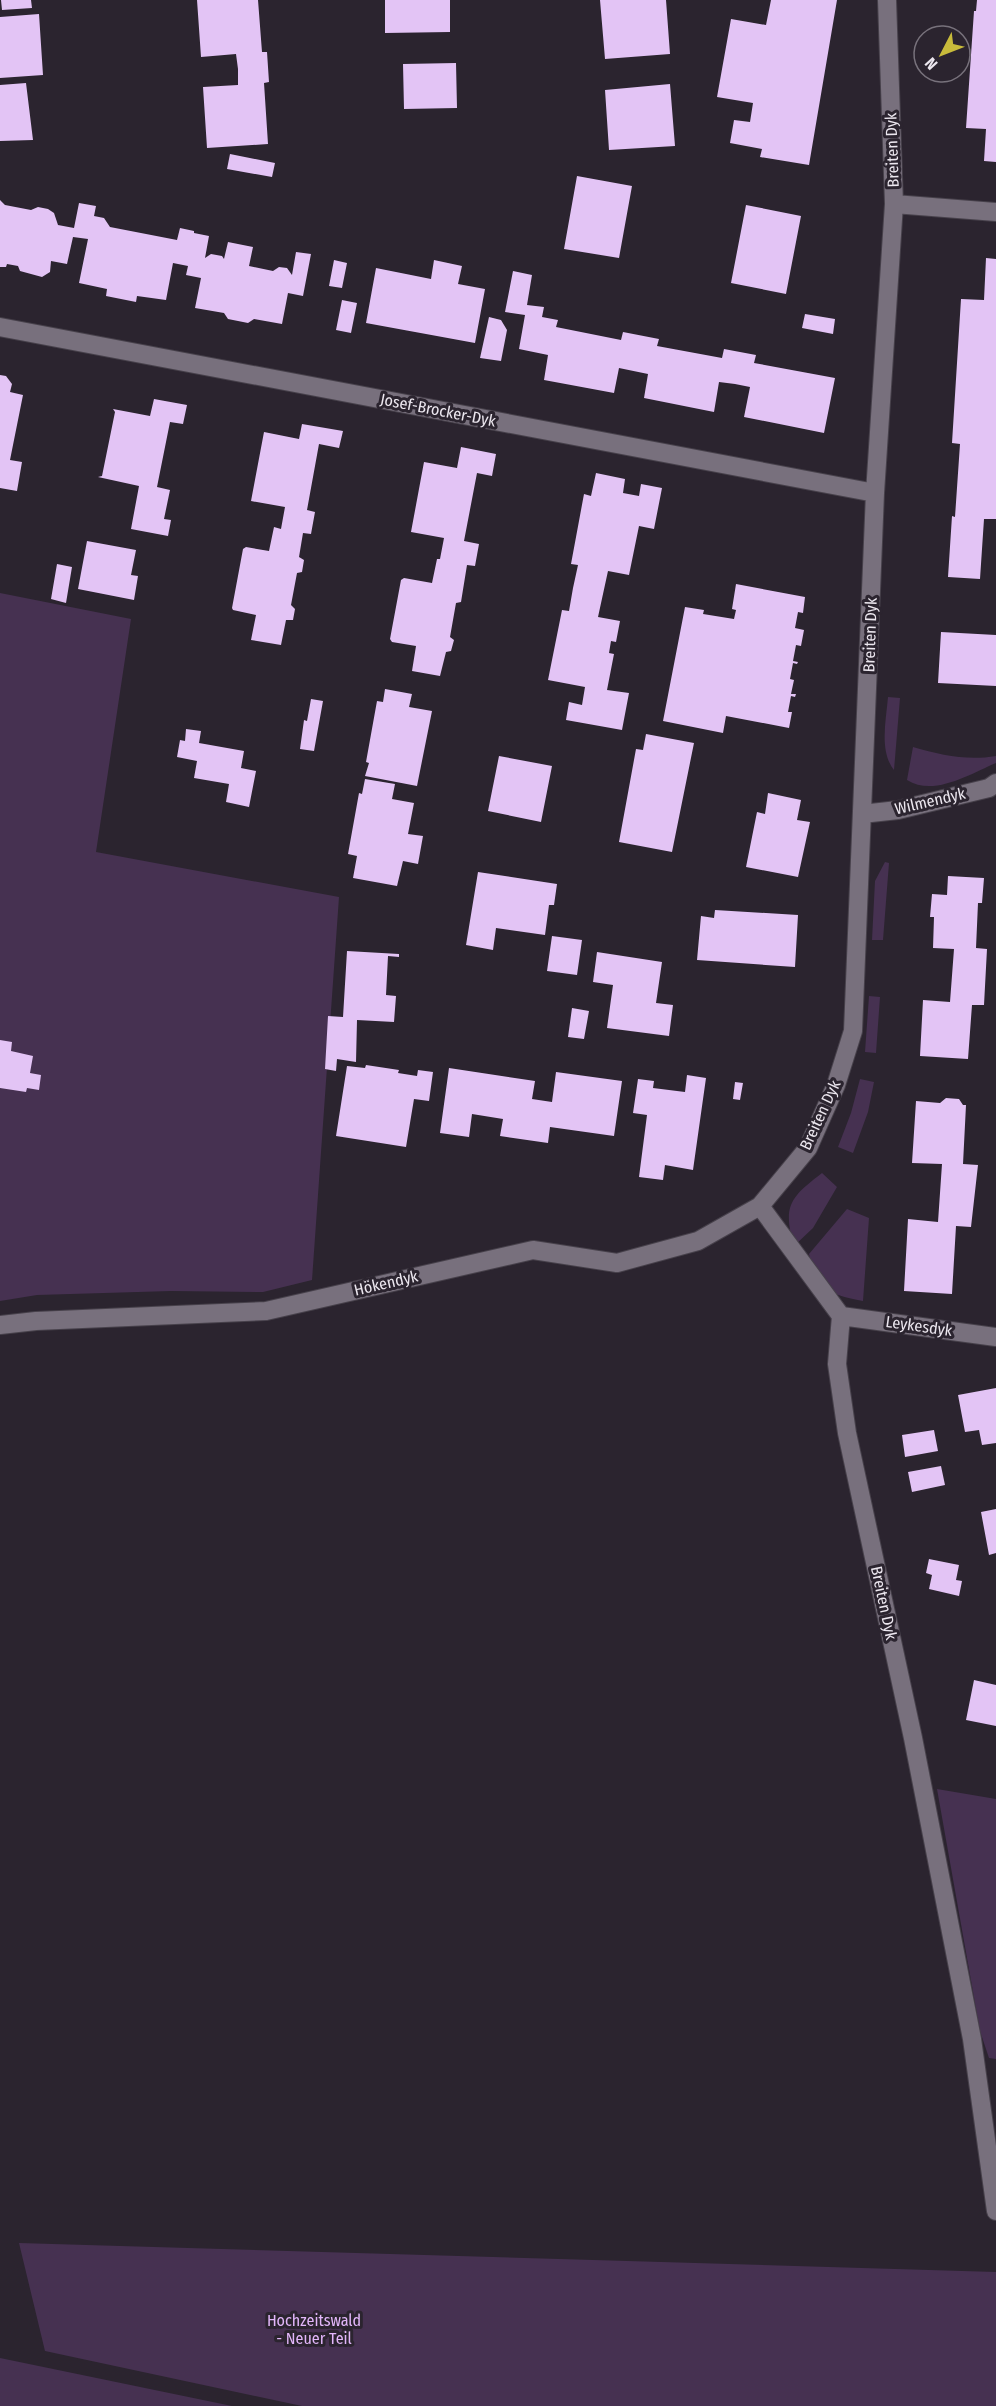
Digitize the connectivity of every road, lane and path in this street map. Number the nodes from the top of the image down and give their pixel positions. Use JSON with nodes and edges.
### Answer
{"nodes":[{"id":1,"x":887,"y":0,"type":"edge"},
{"id":2,"x":894,"y":204,"type":"junction"},
{"id":3,"x":996,"y":213,"type":"edge"},
{"id":4,"x":0,"y":327,"type":"edge"},
{"id":5,"x":876,"y":493,"type":"junction"},
{"id":6,"x":996,"y":783,"type":"edge"},
{"id":7,"x":862,"y":814,"type":"junction"},
{"id":8,"x":759,"y":1206,"type":"junction"},
{"id":9,"x":841,"y":1316,"type":"junction"},
{"id":10,"x":0,"y":1325,"type":"edge"},
{"id":11,"x":996,"y":1337,"type":"edge"},
{"id":12,"x":996,"y":2211,"type":"edge"}],
"edges":[{"from":1,"to":2,"type":"street","name":"Breiten Dyk"},
{"from":2,"to":3,"type":"street"},
{"from":2,"to":5,"type":"street","name":"Breiten Dyk"},
{"from":4,"to":5,"type":"street","name":"Josef-Brocker-Dyk"},
{"from":5,"to":7,"type":"street","name":"Breiten Dyk"},
{"from":6,"to":7,"type":"street","name":"Wilmendyk"},
{"from":7,"to":8,"type":"street","name":"Breiten Dyk"},
{"from":8,"to":9,"type":"street"},
{"from":8,"to":10,"type":"street","name":"Hökendyk"},
{"from":9,"to":11,"type":"street","name":"Leykesdyk"},
{"from":9,"to":12,"type":"street","name":"Breiten Dyk"}]}
